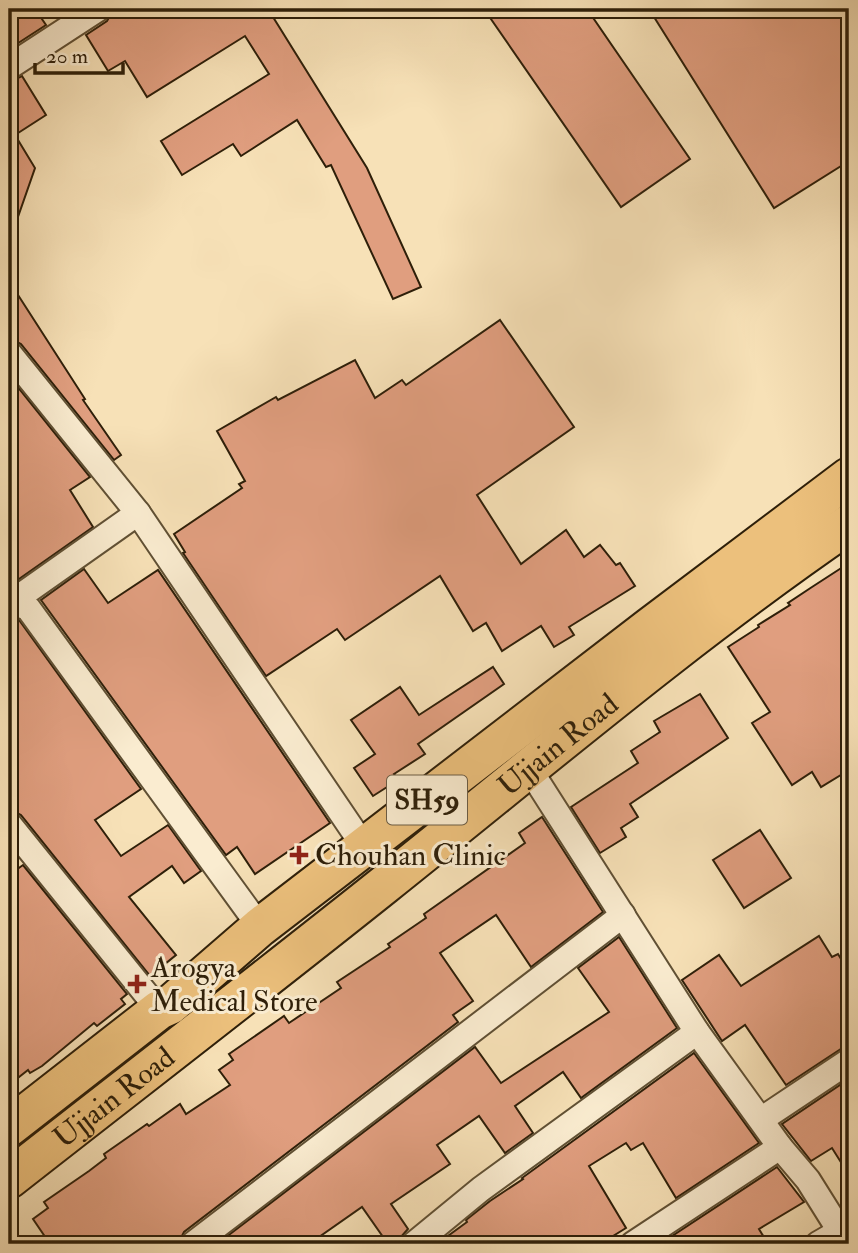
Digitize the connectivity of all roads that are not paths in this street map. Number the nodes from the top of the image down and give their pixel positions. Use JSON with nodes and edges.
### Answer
{"nodes":[{"id":1,"x":98,"y":9,"type":"edge"},
{"id":2,"x":9,"y":68,"type":"edge"},
{"id":3,"x":9,"y":354,"type":"edge"},
{"id":4,"x":849,"y":477,"type":"edge"},
{"id":5,"x":138,"y":513,"type":"junction"},
{"id":6,"x":849,"y":524,"type":"edge"},
{"id":7,"x":9,"y":602,"type":"edge"},
{"id":8,"x":528,"y":767,"type":"junction"},
{"id":9,"x":9,"y":824,"type":"edge"},
{"id":10,"x":365,"y":848,"type":"junction"},
{"id":11,"x":623,"y":915,"type":"junction"},
{"id":12,"x":260,"y":927,"type":"junction"},
{"id":13,"x":159,"y":1010,"type":"junction"},
{"id":14,"x":697,"y":1032,"type":"junction"},
{"id":15,"x":849,"y":1061,"type":"edge"},
{"id":16,"x":762,"y":1119,"type":"junction"},
{"id":17,"x":9,"y":1127,"type":"edge"},
{"id":18,"x":780,"y":1147,"type":"junction"},
{"id":19,"x":9,"y":1179,"type":"edge"},
{"id":20,"x":846,"y":1234,"type":"edge"},
{"id":21,"x":193,"y":1244,"type":"edge"},
{"id":22,"x":414,"y":1244,"type":"edge"},
{"id":23,"x":633,"y":1244,"type":"edge"},
{"id":24,"x":818,"y":1244,"type":"edge"}],
"edges":[{"from":1,"to":2,"type":"street"},
{"from":3,"to":5,"type":"street"},
{"from":4,"to":10,"type":"main road","name":"Ujjain Road","number":"SH59"},
{"from":5,"to":7,"type":"street"},
{"from":5,"to":10,"type":"street"},
{"from":6,"to":8,"type":"main road","name":"Ujjain Road","number":"SH59"},
{"from":7,"to":12,"type":"street"},
{"from":8,"to":11,"type":"street"},
{"from":8,"to":19,"type":"main road","name":"Ujjain Road","number":"SH59"},
{"from":9,"to":13,"type":"street"},
{"from":10,"to":12,"type":"main road","name":"Ujjain Road","number":"SH59"},
{"from":11,"to":14,"type":"street"},
{"from":11,"to":21,"type":"street"},
{"from":12,"to":13,"type":"main road","name":"Ujjain Road","number":"SH59"},
{"from":13,"to":17,"type":"main road","name":"Ujjain Road","number":"SH59"},
{"from":14,"to":16,"type":"street"},
{"from":14,"to":22,"type":"street"},
{"from":15,"to":16,"type":"street"},
{"from":16,"to":18,"type":"street"},
{"from":18,"to":20,"type":"street"},
{"from":18,"to":23,"type":"street"},
{"from":20,"to":24,"type":"street"}]}
